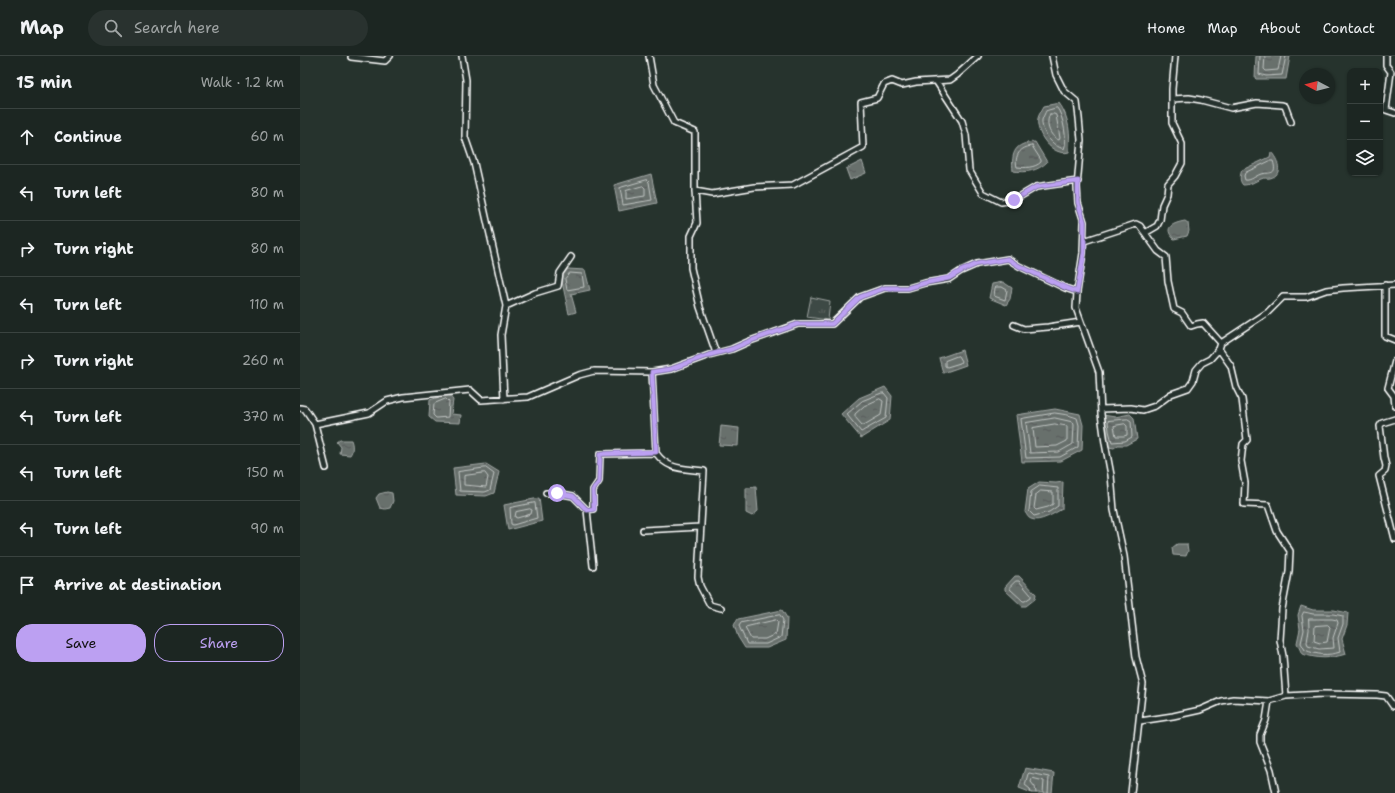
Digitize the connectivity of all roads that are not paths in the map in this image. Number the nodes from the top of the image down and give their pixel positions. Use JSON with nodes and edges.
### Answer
{"nodes":[{"id":1,"x":390,"y":56,"type":"edge"},
{"id":2,"x":462,"y":56,"type":"edge"},
{"id":3,"x":649,"y":56,"type":"edge"},
{"id":4,"x":978,"y":56,"type":"edge"},
{"id":5,"x":1052,"y":56,"type":"edge"},
{"id":6,"x":1175,"y":56,"type":"edge"},
{"id":7,"x":1386,"y":56,"type":"edge"},
{"id":8,"x":351,"y":57,"type":"dead end"},
{"id":9,"x":936,"y":81,"type":"junction"},
{"id":10,"x":1172,"y":99,"type":"junction"},
{"id":11,"x":1395,"y":113,"type":"edge"},
{"id":12,"x":1291,"y":122,"type":"dead end"},
{"id":13,"x":1078,"y":181,"type":"junction"},
{"id":14,"x":695,"y":191,"type":"junction"},
{"id":15,"x":1145,"y":233,"type":"junction"},
{"id":16,"x":1084,"y":241,"type":"junction"},
{"id":17,"x":571,"y":257,"type":"dead end"},
{"id":18,"x":1395,"y":285,"type":"edge"},
{"id":19,"x":1385,"y":286,"type":"junction"},
{"id":20,"x":1077,"y":292,"type":"junction"},
{"id":21,"x":506,"y":306,"type":"junction"},
{"id":22,"x":1082,"y":322,"type":"junction"},
{"id":23,"x":1014,"y":325,"type":"dead end"},
{"id":24,"x":1395,"y":340,"type":"edge"},
{"id":25,"x":1221,"y":343,"type":"junction"},
{"id":26,"x":1219,"y":349,"type":"junction"},
{"id":27,"x":716,"y":353,"type":"junction"},
{"id":28,"x":1395,"y":361,"type":"edge"},
{"id":29,"x":652,"y":372,"type":"junction"},
{"id":30,"x":504,"y":399,"type":"junction"},
{"id":31,"x":1395,"y":406,"type":"edge"},
{"id":32,"x":300,"y":408,"type":"edge"},
{"id":33,"x":1101,"y":410,"type":"junction"},
{"id":34,"x":1395,"y":419,"type":"edge"},
{"id":35,"x":315,"y":424,"type":"junction"},
{"id":36,"x":656,"y":452,"type":"junction"},
{"id":37,"x":326,"y":468,"type":"dead end"},
{"id":38,"x":546,"y":493,"type":"dead end"},
{"id":39,"x":587,"y":510,"type":"junction"},
{"id":40,"x":700,"y":527,"type":"junction"},
{"id":41,"x":643,"y":530,"type":"dead end"},
{"id":42,"x":1395,"y":539,"type":"edge"},
{"id":43,"x":593,"y":566,"type":"dead end"},
{"id":44,"x":721,"y":608,"type":"dead end"},
{"id":45,"x":1286,"y":696,"type":"junction"},
{"id":46,"x":1269,"y":701,"type":"junction"},
{"id":47,"x":1395,"y":706,"type":"edge"},
{"id":48,"x":1140,"y":721,"type":"junction"},
{"id":49,"x":1131,"y":793,"type":"edge"},
{"id":50,"x":1276,"y":793,"type":"edge"}],
"edges":[{"from":1,"to":8,"type":"street"},
{"from":2,"to":21,"type":"street"},
{"from":3,"to":14,"type":"street"},
{"from":4,"to":9,"type":"street"},
{"from":5,"to":13,"type":"street"},
{"from":6,"to":10,"type":"street"},
{"from":7,"to":11,"type":"street"},
{"from":9,"to":13,"type":"street"},
{"from":9,"to":14,"type":"street"},
{"from":10,"to":12,"type":"street"},
{"from":10,"to":15,"type":"street"},
{"from":13,"to":16,"type":"street"},
{"from":14,"to":27,"type":"street"},
{"from":15,"to":16,"type":"street"},
{"from":15,"to":25,"type":"street"},
{"from":16,"to":20,"type":"street"},
{"from":17,"to":21,"type":"street"},
{"from":18,"to":19,"type":"street"},
{"from":19,"to":24,"type":"street"},
{"from":19,"to":25,"type":"street"},
{"from":20,"to":22,"type":"street"},
{"from":20,"to":27,"type":"street"},
{"from":21,"to":30,"type":"street"},
{"from":22,"to":23,"type":"street"},
{"from":22,"to":33,"type":"street"},
{"from":25,"to":26,"type":"street"},
{"from":26,"to":33,"type":"street"},
{"from":26,"to":45,"type":"street"},
{"from":27,"to":29,"type":"street"},
{"from":28,"to":31,"type":"street"},
{"from":29,"to":30,"type":"street"},
{"from":29,"to":36,"type":"street"},
{"from":30,"to":35,"type":"street"},
{"from":32,"to":35,"type":"street"},
{"from":33,"to":48,"type":"street"},
{"from":34,"to":42,"type":"street"},
{"from":35,"to":37,"type":"street"},
{"from":36,"to":39,"type":"street"},
{"from":36,"to":40,"type":"street"},
{"from":38,"to":39,"type":"street"},
{"from":39,"to":43,"type":"street"},
{"from":40,"to":41,"type":"street"},
{"from":40,"to":44,"type":"street"},
{"from":45,"to":46,"type":"street"},
{"from":45,"to":47,"type":"street"},
{"from":46,"to":48,"type":"street"},
{"from":46,"to":50,"type":"street"},
{"from":48,"to":49,"type":"street"}]}
